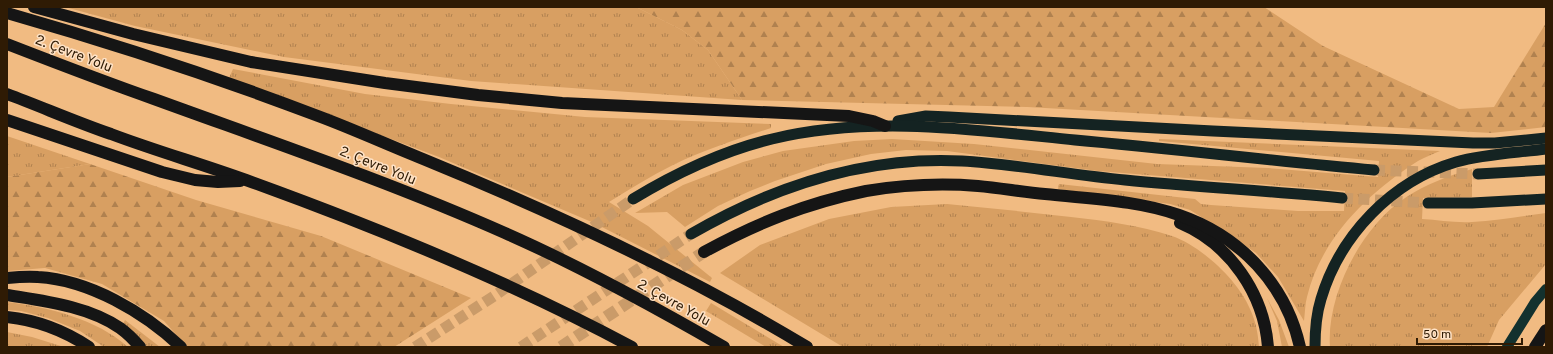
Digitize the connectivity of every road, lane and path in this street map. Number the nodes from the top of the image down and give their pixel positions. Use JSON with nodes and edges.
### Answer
{"nodes":[{"id":1,"x":34,"y":7,"type":"edge"},
{"id":2,"x":7,"y":13,"type":"edge"},
{"id":3,"x":7,"y":44,"type":"edge"},
{"id":4,"x":7,"y":94,"type":"edge"},
{"id":5,"x":7,"y":120,"type":"edge"},
{"id":6,"x":885,"y":126,"type":"junction"},
{"id":7,"x":1546,"y":138,"type":"edge"},
{"id":8,"x":1546,"y":149,"type":"edge"},
{"id":9,"x":1374,"y":170,"type":"tunnel mouth"},
{"id":10,"x":1546,"y":170,"type":"edge"},
{"id":11,"x":1478,"y":174,"type":"tunnel mouth"},
{"id":12,"x":247,"y":180,"type":"junction"},
{"id":13,"x":1044,"y":194,"type":"junction"},
{"id":14,"x":1342,"y":198,"type":"tunnel mouth"},
{"id":15,"x":633,"y":199,"type":"tunnel mouth"},
{"id":16,"x":1546,"y":199,"type":"edge"},
{"id":17,"x":1428,"y":203,"type":"tunnel mouth"},
{"id":18,"x":691,"y":234,"type":"tunnel mouth"},
{"id":19,"x":704,"y":252,"type":"tunnel mouth"},
{"id":20,"x":7,"y":278,"type":"edge"},
{"id":21,"x":1546,"y":289,"type":"edge"},
{"id":22,"x":7,"y":296,"type":"edge"},
{"id":23,"x":7,"y":318,"type":"edge"},
{"id":24,"x":1546,"y":330,"type":"edge"},
{"id":25,"x":89,"y":347,"type":"edge"},
{"id":26,"x":140,"y":347,"type":"edge"},
{"id":27,"x":181,"y":347,"type":"edge"},
{"id":28,"x":632,"y":347,"type":"edge"},
{"id":29,"x":724,"y":347,"type":"edge"},
{"id":30,"x":807,"y":347,"type":"edge"},
{"id":31,"x":1268,"y":347,"type":"edge"},
{"id":32,"x":1300,"y":347,"type":"edge"},
{"id":33,"x":1315,"y":347,"type":"edge"},
{"id":34,"x":1507,"y":347,"type":"edge"},
{"id":35,"x":1535,"y":347,"type":"edge"}],
"edges":[{"from":1,"to":6,"type":"highway"},
{"from":2,"to":30,"type":"highway"},
{"from":3,"to":29,"type":"highway","name":"2. Çevre Yolu"},
{"from":4,"to":12,"type":"highway"},
{"from":5,"to":12,"type":"highway"},
{"from":6,"to":7,"type":"highway"},
{"from":6,"to":9,"type":"highway"},
{"from":6,"to":15,"type":"highway"},
{"from":8,"to":33,"type":"highway"},
{"from":10,"to":11,"type":"highway"},
{"from":12,"to":28,"type":"highway"},
{"from":13,"to":19,"type":"highway"},
{"from":13,"to":31,"type":"highway"},
{"from":13,"to":32,"type":"highway"},
{"from":14,"to":18,"type":"highway"},
{"from":16,"to":17,"type":"highway"},
{"from":20,"to":27,"type":"highway"},
{"from":21,"to":34,"type":"main road"},
{"from":22,"to":26,"type":"highway"},
{"from":23,"to":25,"type":"highway"},
{"from":24,"to":35,"type":"highway"}]}
